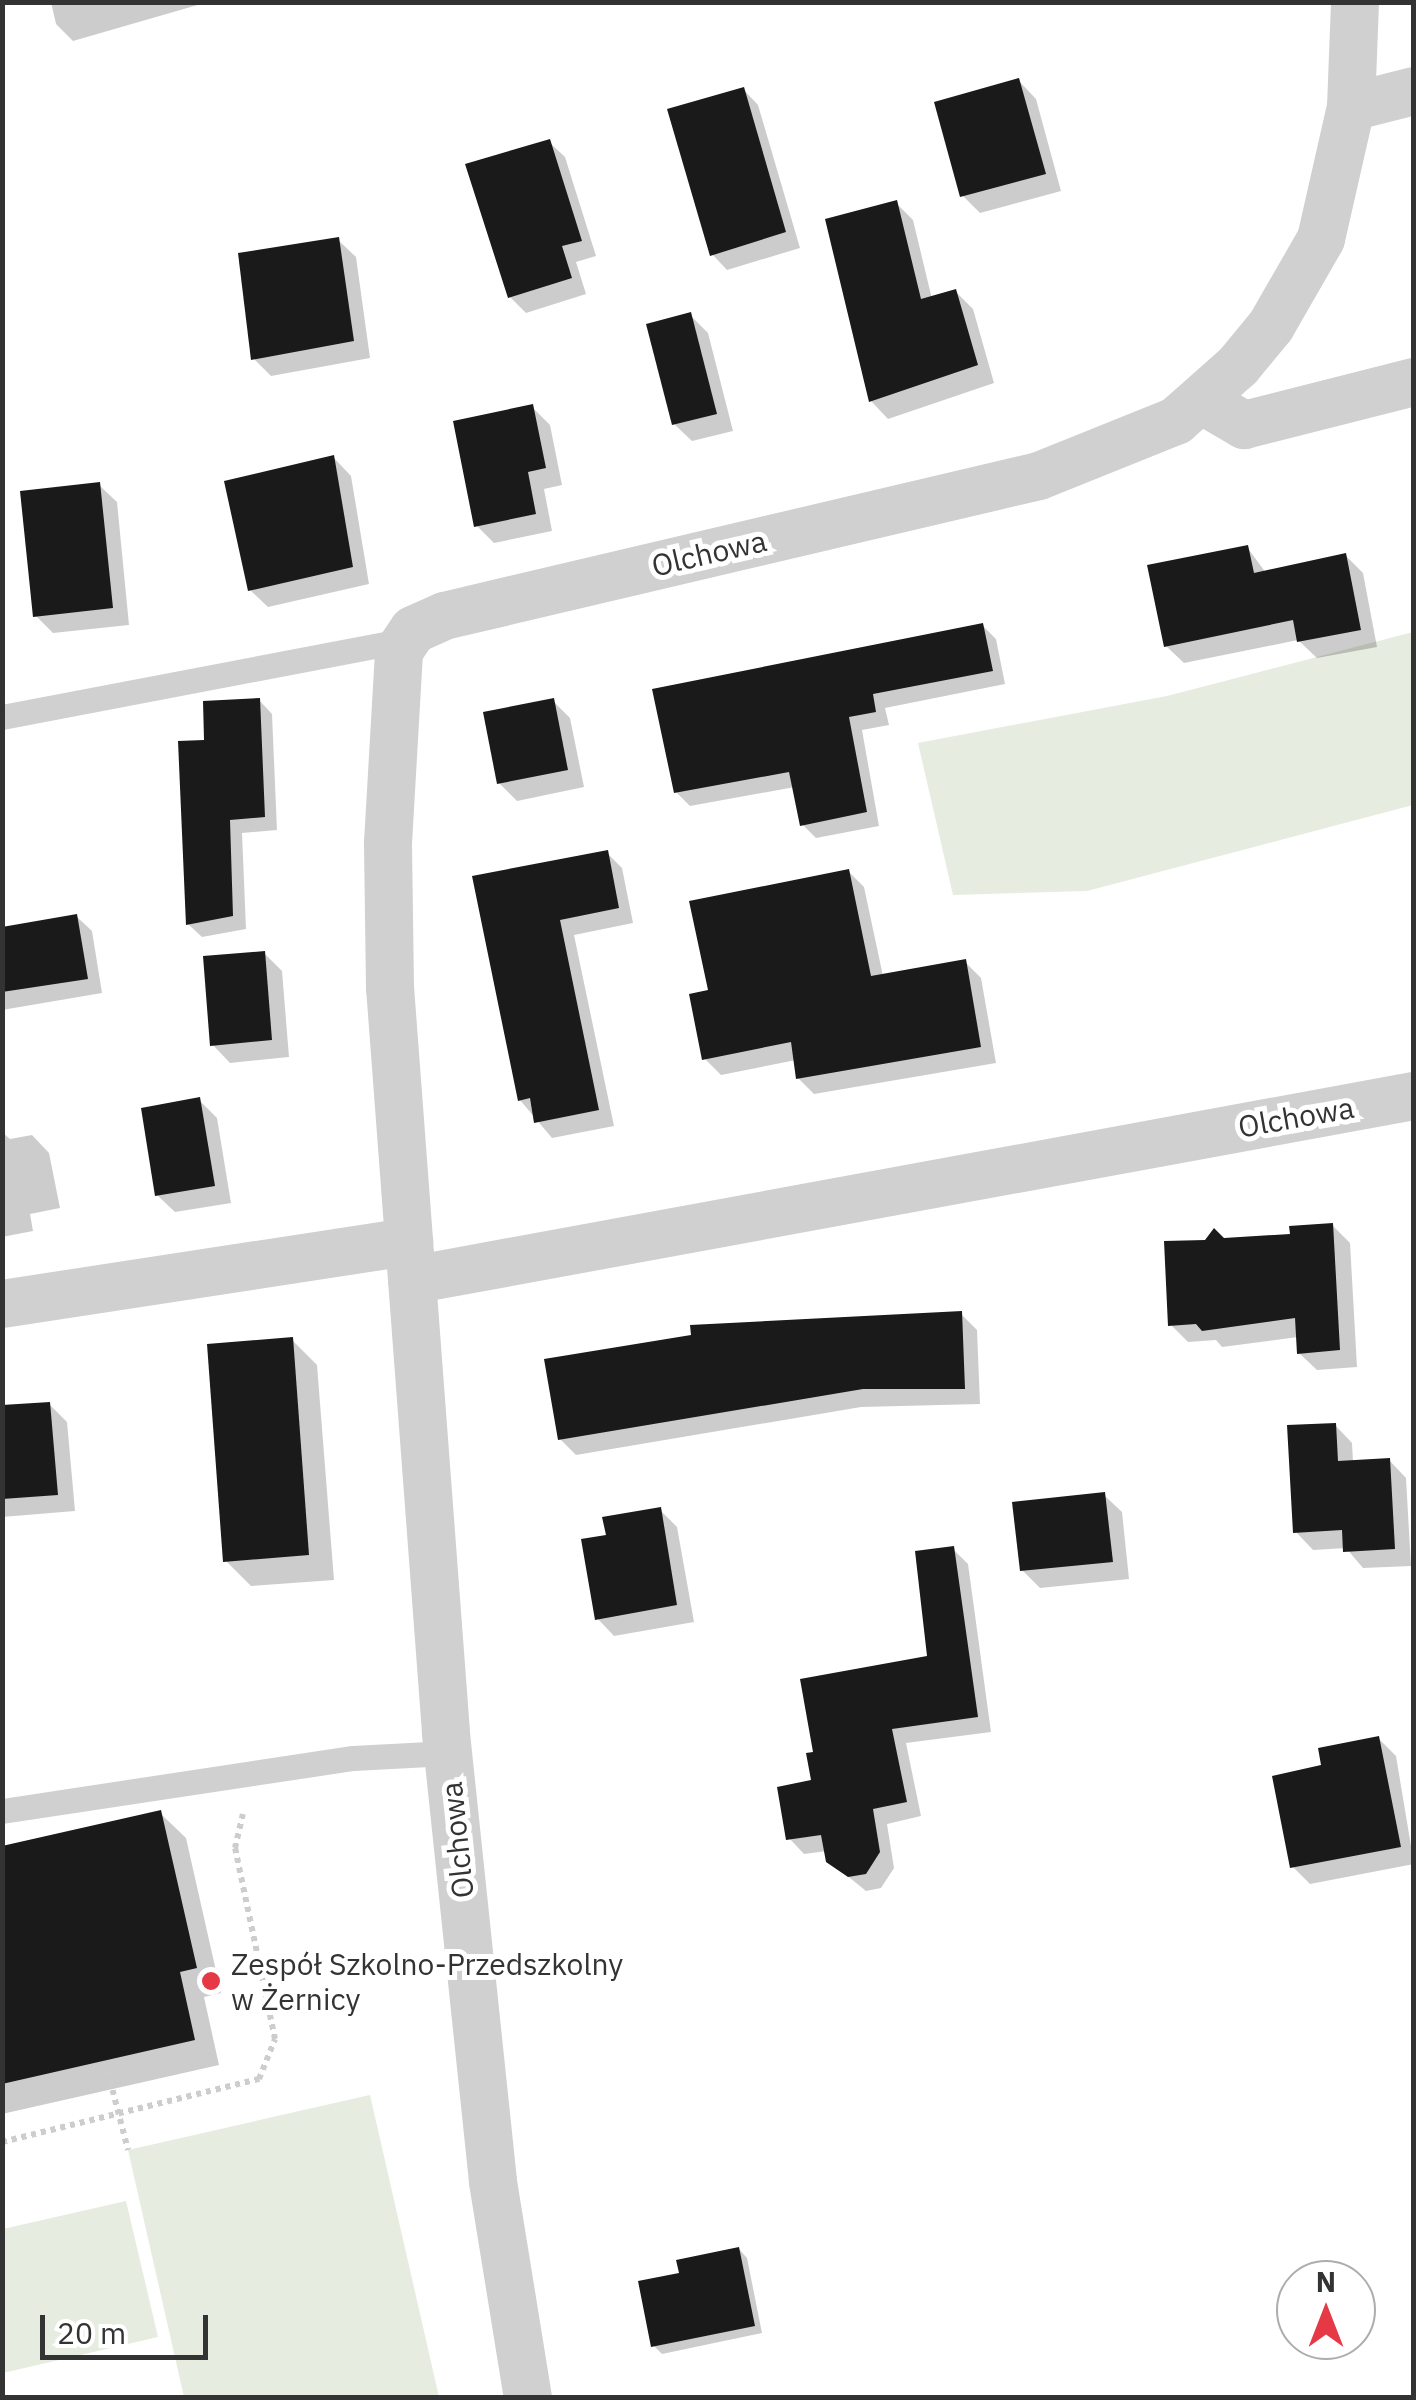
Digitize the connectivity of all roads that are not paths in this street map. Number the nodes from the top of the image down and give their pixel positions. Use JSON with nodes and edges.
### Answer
{"nodes":[{"id":1,"x":1355,"y":2,"type":"edge"},
{"id":2,"x":1414,"y":91,"type":"edge"},
{"id":3,"x":1351,"y":107,"type":"junction"},
{"id":4,"x":1414,"y":382,"type":"edge"},
{"id":5,"x":1204,"y":401,"type":"junction"},
{"id":6,"x":406,"y":640,"type":"junction"},
{"id":7,"x":2,"y":717,"type":"edge"},
{"id":8,"x":1414,"y":1096,"type":"edge"},
{"id":9,"x":411,"y":1261,"type":"junction"},
{"id":10,"x":2,"y":1304,"type":"edge"},
{"id":11,"x":448,"y":1753,"type":"junction"},
{"id":12,"x":2,"y":1811,"type":"edge"},
{"id":13,"x":528,"y":2398,"type":"edge"}],
"edges":[{"from":1,"to":3,"type":"street","name":"Olchowa"},
{"from":2,"to":3,"type":"street"},
{"from":3,"to":5,"type":"street","name":"Olchowa"},
{"from":4,"to":5,"type":"street"},
{"from":5,"to":6,"type":"street","name":"Olchowa"},
{"from":6,"to":7,"type":"lane"},
{"from":6,"to":9,"type":"street","name":"Olchowa"},
{"from":8,"to":9,"type":"street","name":"Olchowa"},
{"from":9,"to":10,"type":"street"},
{"from":9,"to":11,"type":"street","name":"Olchowa"},
{"from":11,"to":12,"type":"lane"},
{"from":11,"to":13,"type":"street","name":"Olchowa"}]}
